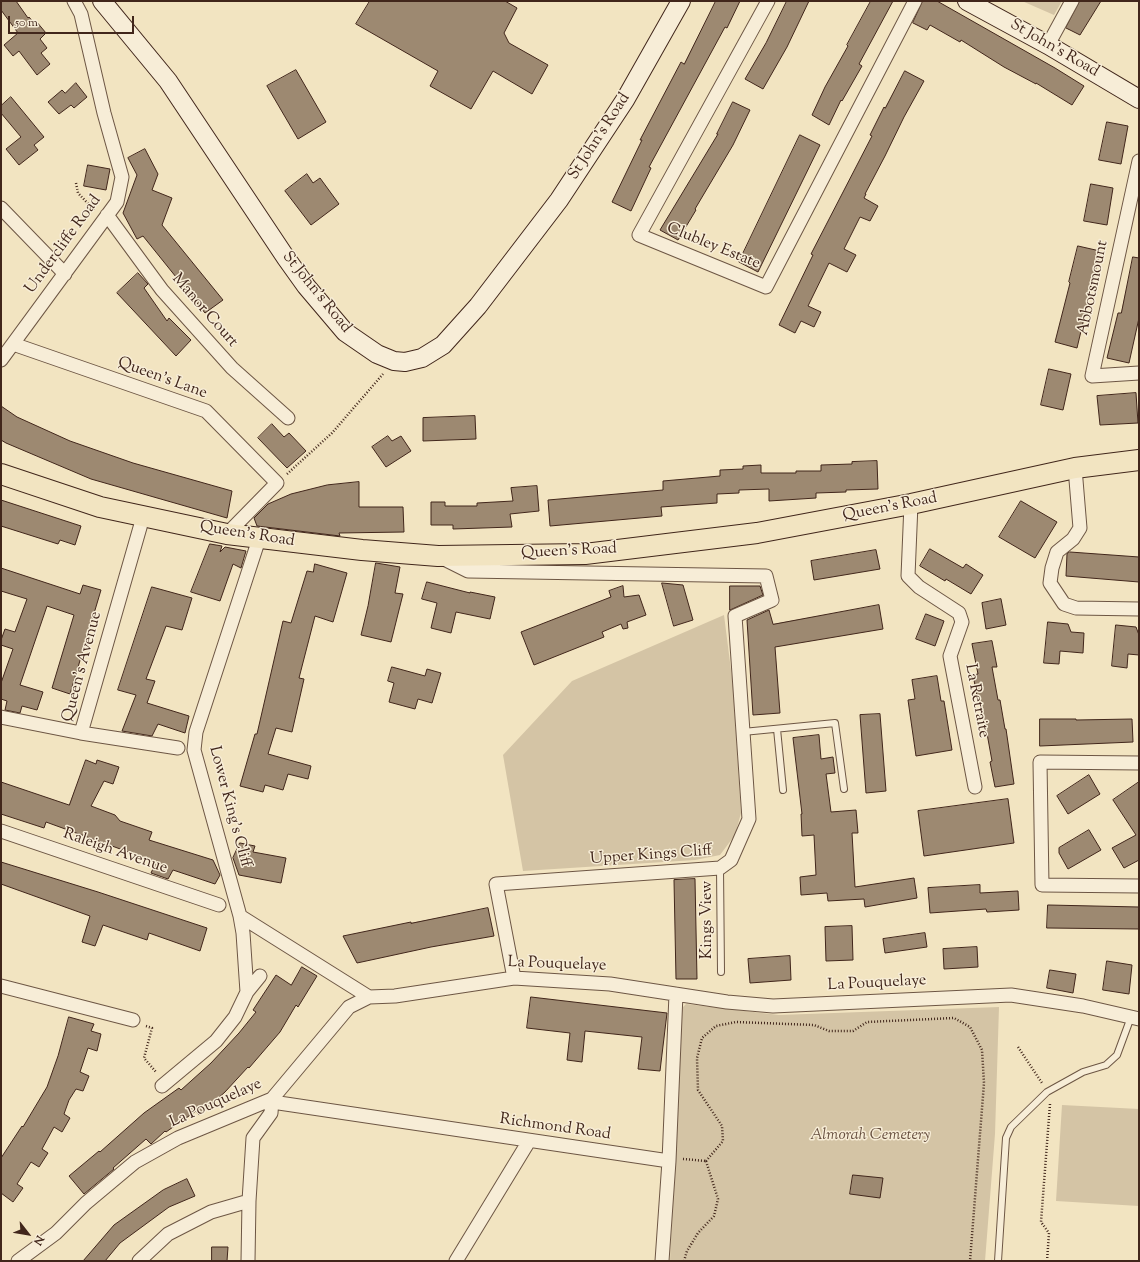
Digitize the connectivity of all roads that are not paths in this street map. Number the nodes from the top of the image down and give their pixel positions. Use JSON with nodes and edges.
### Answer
{"nodes":[{"id":1,"x":74,"y":1,"type":"edge"},
{"id":2,"x":102,"y":1,"type":"edge"},
{"id":3,"x":681,"y":1,"type":"edge"},
{"id":4,"x":768,"y":1,"type":"edge"},
{"id":5,"x":915,"y":1,"type":"edge"},
{"id":6,"x":967,"y":1,"type":"edge"},
{"id":7,"x":1072,"y":1,"type":"edge"},
{"id":8,"x":1048,"y":45,"type":"junction"},
{"id":9,"x":1139,"y":99,"type":"edge"},
{"id":10,"x":1139,"y":161,"type":"edge"},
{"id":11,"x":1,"y":208,"type":"edge"},
{"id":12,"x":105,"y":218,"type":"junction"},
{"id":13,"x":65,"y":274,"type":"junction"},
{"id":14,"x":13,"y":344,"type":"junction"},
{"id":15,"x":1,"y":360,"type":"edge"},
{"id":16,"x":1139,"y":373,"type":"edge"},
{"id":17,"x":288,"y":418,"type":"dead end"},
{"id":18,"x":1139,"y":460,"type":"edge"},
{"id":19,"x":1075,"y":468,"type":"junction"},
{"id":20,"x":1,"y":474,"type":"edge"},
{"id":21,"x":911,"y":504,"type":"junction"},
{"id":22,"x":143,"y":517,"type":"junction"},
{"id":23,"x":227,"y":534,"type":"junction"},
{"id":24,"x":260,"y":539,"type":"junction"},
{"id":25,"x":438,"y":556,"type":"junction"},
{"id":26,"x":1139,"y":609,"type":"edge"},
{"id":27,"x":1,"y":717,"type":"edge"},
{"id":28,"x":777,"y":729,"type":"junction"},
{"id":29,"x":743,"y":732,"type":"junction"},
{"id":30,"x":82,"y":733,"type":"junction"},
{"id":31,"x":178,"y":748,"type":"dead end"},
{"id":32,"x":1139,"y":763,"type":"edge"},
{"id":33,"x":975,"y":787,"type":"dead end"},
{"id":34,"x":783,"y":790,"type":"dead end"},
{"id":35,"x":844,"y":790,"type":"dead end"},
{"id":36,"x":1,"y":831,"type":"edge"},
{"id":37,"x":720,"y":868,"type":"junction"},
{"id":38,"x":1139,"y":886,"type":"edge"},
{"id":39,"x":219,"y":905,"type":"dead end"},
{"id":40,"x":240,"y":916,"type":"junction"},
{"id":41,"x":721,"y":972,"type":"dead end"},
{"id":42,"x":260,"y":976,"type":"dead end"},
{"id":43,"x":514,"y":978,"type":"junction"},
{"id":44,"x":1,"y":986,"type":"edge"},
{"id":45,"x":247,"y":992,"type":"junction"},
{"id":46,"x":676,"y":994,"type":"junction"},
{"id":47,"x":370,"y":997,"type":"junction"},
{"id":48,"x":1135,"y":1018,"type":"edge"},
{"id":49,"x":133,"y":1020,"type":"road end"},
{"id":50,"x":164,"y":1085,"type":"road end"},
{"id":51,"x":272,"y":1099,"type":"junction"},
{"id":52,"x":529,"y":1141,"type":"junction"},
{"id":53,"x":669,"y":1161,"type":"junction"},
{"id":54,"x":250,"y":1201,"type":"junction"},
{"id":55,"x":18,"y":1261,"type":"edge"},
{"id":56,"x":139,"y":1261,"type":"edge"},
{"id":57,"x":248,"y":1261,"type":"edge"},
{"id":58,"x":456,"y":1261,"type":"edge"},
{"id":59,"x":662,"y":1261,"type":"edge"},
{"id":60,"x":998,"y":1261,"type":"edge"}],
"edges":[{"from":1,"to":12,"type":"street","name":"Undercliffe Road"},
{"from":2,"to":3,"type":"main road","name":"St John's Road"},
{"from":4,"to":5,"type":"street","name":"Clubley Estate"},
{"from":6,"to":8,"type":"main road","name":"St John's Road"},
{"from":7,"to":8,"type":"street"},
{"from":8,"to":9,"type":"main road","name":"St John's Road"},
{"from":10,"to":16,"type":"street","name":"Abbotsmount"},
{"from":11,"to":13,"type":"street"},
{"from":12,"to":13,"type":"street","name":"Undercliffe Road"},
{"from":12,"to":17,"type":"street","name":"Manor Court"},
{"from":13,"to":14,"type":"street","name":"Undercliffe Road"},
{"from":14,"to":15,"type":"street","name":"Undercliffe Road"},
{"from":14,"to":23,"type":"street","name":"Queen's Lane"},
{"from":18,"to":19,"type":"main road","name":"Queen's Road"},
{"from":19,"to":21,"type":"main road","name":"Queen's Road"},
{"from":19,"to":26,"type":"street"},
{"from":20,"to":22,"type":"main road","name":"Queen's Road"},
{"from":21,"to":25,"type":"main road","name":"Queen's Road"},
{"from":21,"to":33,"type":"street","name":"La Retraite"},
{"from":22,"to":23,"type":"main road","name":"Queen's Road"},
{"from":22,"to":30,"type":"street","name":"Queen's Avenue"},
{"from":23,"to":24,"type":"main road","name":"Queen's Road"},
{"from":24,"to":25,"type":"main road","name":"Queen's Road"},
{"from":24,"to":40,"type":"street","name":"Lower King's Cliff"},
{"from":25,"to":29,"type":"street","name":"Upper Kings Cliff"},
{"from":27,"to":30,"type":"street"},
{"from":28,"to":29,"type":"lane"},
{"from":28,"to":34,"type":"lane"},
{"from":28,"to":35,"type":"lane"},
{"from":29,"to":37,"type":"street","name":"Upper Kings Cliff"},
{"from":30,"to":31,"type":"street","name":"Queen's Avenue"},
{"from":32,"to":38,"type":"street"},
{"from":36,"to":39,"type":"street","name":"Raleigh Avenue"},
{"from":37,"to":41,"type":"lane","name":"Kings View"},
{"from":37,"to":43,"type":"street","name":"Upper Kings Cliff"},
{"from":40,"to":45,"type":"street","name":"Lower King's Cliff"},
{"from":40,"to":47,"type":"street"},
{"from":42,"to":45,"type":"street"},
{"from":43,"to":46,"type":"street","name":"La Pouquelaye"},
{"from":43,"to":47,"type":"street","name":"La Pouquelaye"},
{"from":44,"to":49,"type":"street"},
{"from":45,"to":50,"type":"street"},
{"from":46,"to":48,"type":"street","name":"La Pouquelaye"},
{"from":46,"to":53,"type":"street"},
{"from":47,"to":51,"type":"street","name":"La Pouquelaye"},
{"from":48,"to":60,"type":"lane"},
{"from":51,"to":52,"type":"street","name":"Richmond Road"},
{"from":51,"to":54,"type":"street"},
{"from":51,"to":55,"type":"street","name":"La Pouquelaye"},
{"from":52,"to":53,"type":"street","name":"Richmond Road"},
{"from":52,"to":58,"type":"street"},
{"from":53,"to":59,"type":"street"},
{"from":54,"to":56,"type":"street"},
{"from":54,"to":57,"type":"street"}]}
